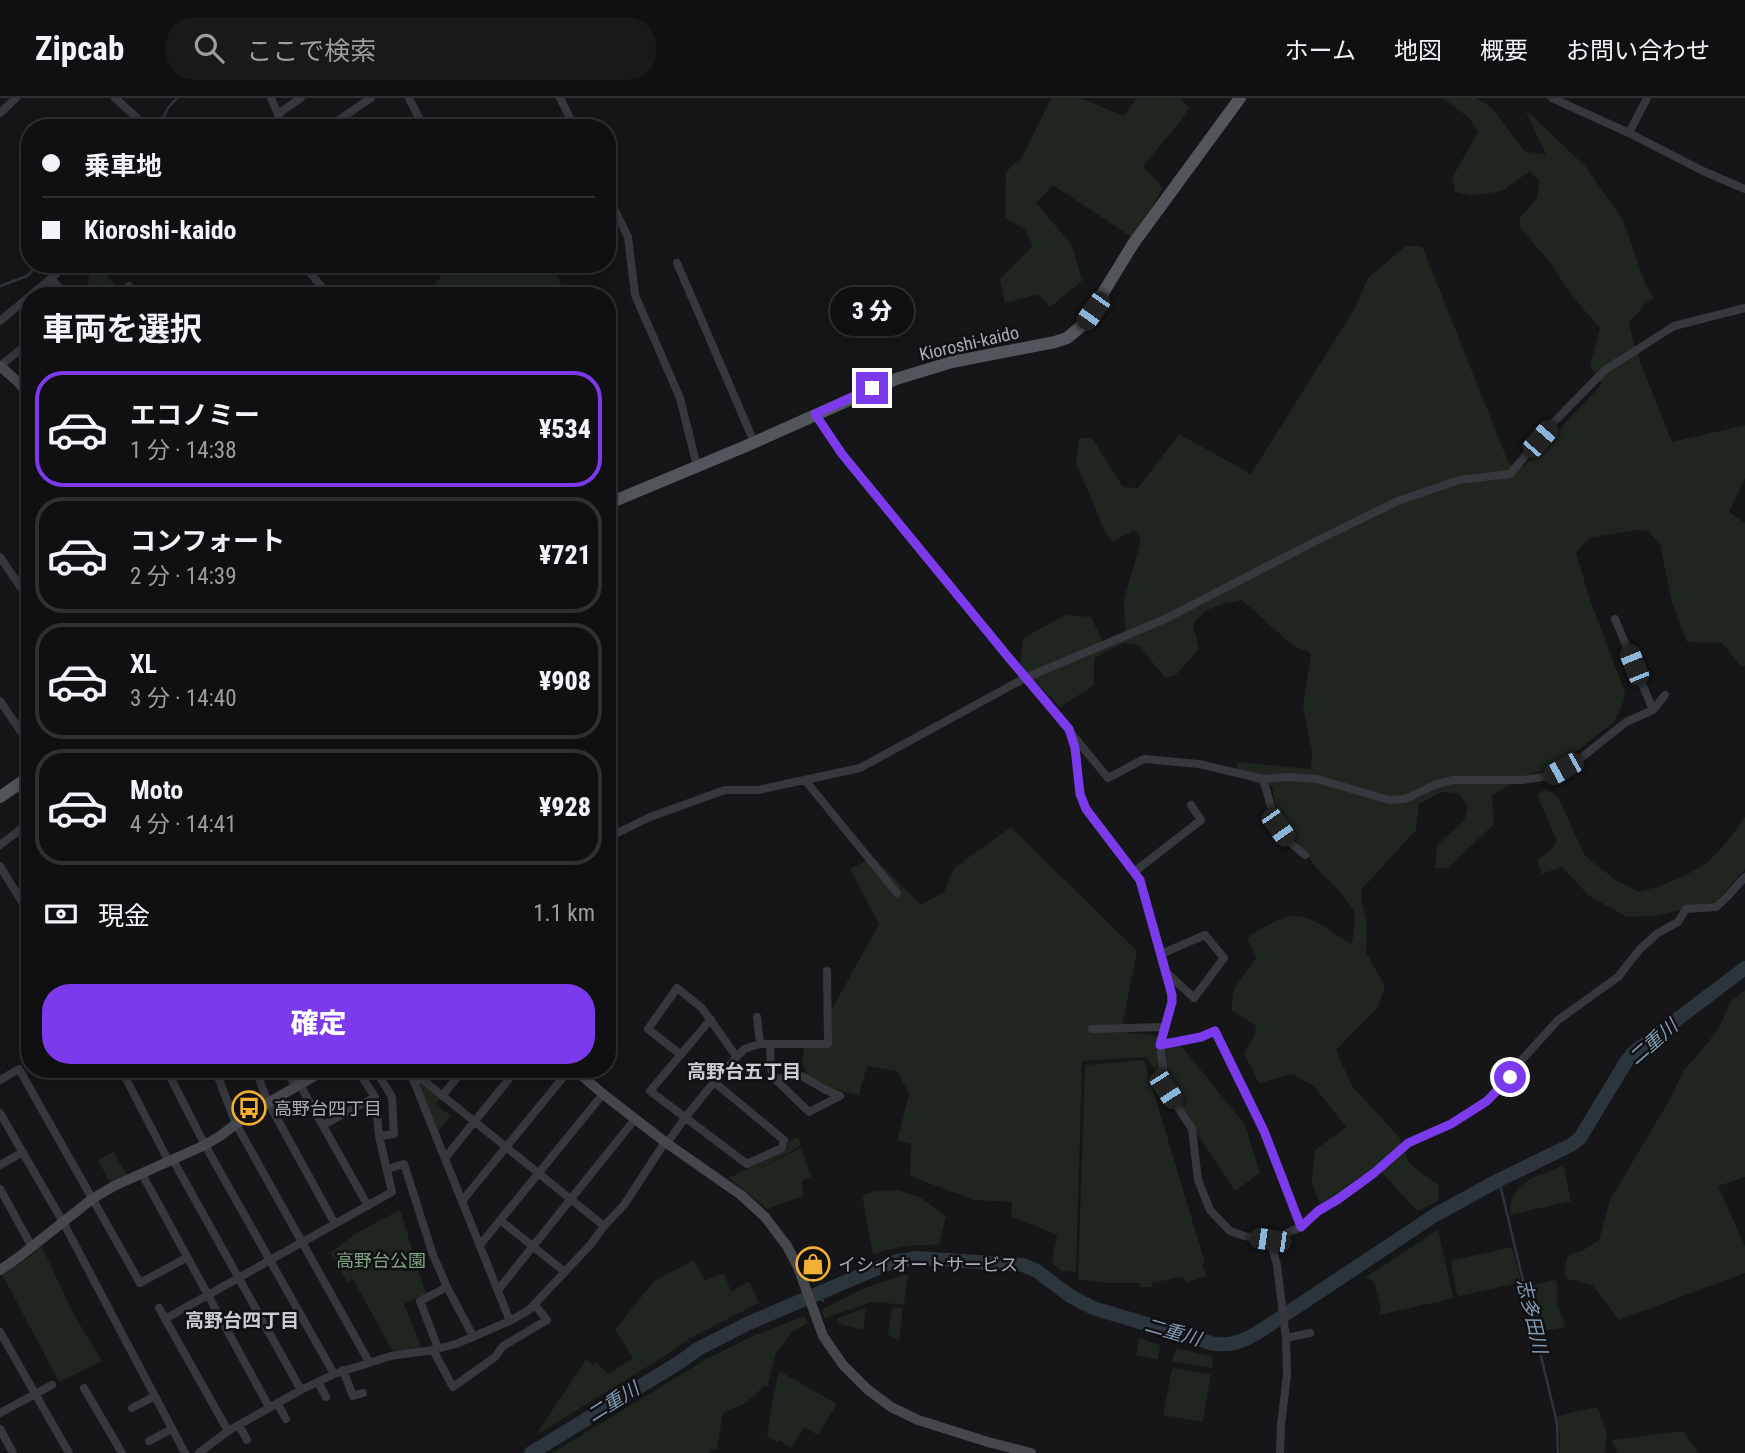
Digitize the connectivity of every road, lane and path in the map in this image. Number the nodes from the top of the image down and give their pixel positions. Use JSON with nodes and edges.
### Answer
{"nodes":[{"id":1,"x":16,"y":98,"type":"edge"},
{"id":2,"x":115,"y":98,"type":"edge"},
{"id":3,"x":271,"y":98,"type":"edge"},
{"id":4,"x":301,"y":98,"type":"edge"},
{"id":5,"x":371,"y":98,"type":"edge"},
{"id":6,"x":410,"y":98,"type":"edge"},
{"id":7,"x":560,"y":98,"type":"edge"},
{"id":8,"x":1240,"y":98,"type":"edge"},
{"id":9,"x":1552,"y":98,"type":"edge"},
{"id":10,"x":1576,"y":98,"type":"edge"},
{"id":11,"x":1647,"y":98,"type":"edge"},
{"id":12,"x":1572,"y":107,"type":"junction"},
{"id":13,"x":0,"y":113,"type":"edge"},
{"id":14,"x":279,"y":113,"type":"junction"},
{"id":15,"x":138,"y":119,"type":"edge"},
{"id":16,"x":281,"y":119,"type":"edge"},
{"id":17,"x":340,"y":119,"type":"edge"},
{"id":18,"x":418,"y":119,"type":"edge"},
{"id":19,"x":570,"y":119,"type":"edge"},
{"id":20,"x":1629,"y":133,"type":"junction"},
{"id":21,"x":1745,"y":190,"type":"edge"},
{"id":22,"x":616,"y":212,"type":"edge"},
{"id":23,"x":677,"y":262,"type":"dead end"},
{"id":24,"x":57,"y":273,"type":"edge"},
{"id":25,"x":310,"y":273,"type":"edge"},
{"id":26,"x":51,"y":278,"type":"junction"},
{"id":27,"x":40,"y":287,"type":"edge"},
{"id":28,"x":58,"y":287,"type":"edge"},
{"id":29,"x":322,"y":287,"type":"edge"},
{"id":30,"x":21,"y":304,"type":"edge"},
{"id":31,"x":1745,"y":308,"type":"edge"},
{"id":32,"x":0,"y":321,"type":"edge"},
{"id":33,"x":21,"y":349,"type":"edge"},
{"id":34,"x":0,"y":366,"type":"edge"},
{"id":35,"x":21,"y":384,"type":"edge"},
{"id":36,"x":815,"y":414,"type":"junction"},
{"id":37,"x":754,"y":442,"type":"junction"},
{"id":38,"x":698,"y":466,"type":"junction"},
{"id":39,"x":616,"y":500,"type":"edge"},
{"id":40,"x":0,"y":557,"type":"edge"},
{"id":41,"x":21,"y":588,"type":"edge"},
{"id":42,"x":1615,"y":619,"type":"dead end"},
{"id":43,"x":1025,"y":678,"type":"junction"},
{"id":44,"x":1665,"y":695,"type":"dead end"},
{"id":45,"x":0,"y":701,"type":"edge"},
{"id":46,"x":1653,"y":710,"type":"junction"},
{"id":47,"x":1069,"y":729,"type":"junction"},
{"id":48,"x":21,"y":732,"type":"edge"},
{"id":49,"x":1263,"y":779,"type":"junction"},
{"id":50,"x":805,"y":780,"type":"junction"},
{"id":51,"x":21,"y":782,"type":"edge"},
{"id":52,"x":0,"y":797,"type":"edge"},
{"id":53,"x":1191,"y":806,"type":"dead end"},
{"id":54,"x":20,"y":830,"type":"edge"},
{"id":55,"x":616,"y":834,"type":"edge"},
{"id":56,"x":0,"y":845,"type":"edge"},
{"id":57,"x":1305,"y":855,"type":"dead end"},
{"id":58,"x":0,"y":866,"type":"edge"},
{"id":59,"x":1135,"y":872,"type":"junction"},
{"id":60,"x":1745,"y":877,"type":"edge"},
{"id":61,"x":897,"y":893,"type":"dead end"},
{"id":62,"x":21,"y":900,"type":"edge"},
{"id":63,"x":1161,"y":954,"type":"junction"},
{"id":64,"x":827,"y":971,"type":"dead end"},
{"id":65,"x":1167,"y":973,"type":"junction"},
{"id":66,"x":757,"y":1017,"type":"dead end"},
{"id":67,"x":711,"y":1019,"type":"junction"},
{"id":68,"x":1164,"y":1027,"type":"junction"},
{"id":69,"x":1092,"y":1030,"type":"dead end"},
{"id":70,"x":760,"y":1044,"type":"junction"},
{"id":71,"x":771,"y":1044,"type":"junction"},
{"id":72,"x":1160,"y":1045,"type":"junction"},
{"id":73,"x":681,"y":1055,"type":"junction"},
{"id":74,"x":736,"y":1056,"type":"junction"},
{"id":75,"x":21,"y":1073,"type":"edge"},
{"id":76,"x":24,"y":1078,"type":"edge"},
{"id":77,"x":126,"y":1078,"type":"edge"},
{"id":78,"x":171,"y":1078,"type":"edge"},
{"id":79,"x":218,"y":1078,"type":"edge"},
{"id":80,"x":258,"y":1078,"type":"edge"},
{"id":81,"x":292,"y":1078,"type":"edge"},
{"id":82,"x":311,"y":1078,"type":"edge"},
{"id":83,"x":362,"y":1078,"type":"edge"},
{"id":84,"x":380,"y":1078,"type":"edge"},
{"id":85,"x":414,"y":1078,"type":"edge"},
{"id":86,"x":420,"y":1078,"type":"edge"},
{"id":87,"x":457,"y":1078,"type":"edge"},
{"id":88,"x":510,"y":1078,"type":"edge"},
{"id":89,"x":564,"y":1078,"type":"edge"},
{"id":90,"x":583,"y":1078,"type":"edge"},
{"id":91,"x":775,"y":1079,"type":"junction"},
{"id":92,"x":0,"y":1080,"type":"edge"},
{"id":93,"x":714,"y":1082,"type":"junction"},
{"id":94,"x":297,"y":1086,"type":"junction"},
{"id":95,"x":603,"y":1094,"type":"junction"},
{"id":96,"x":442,"y":1096,"type":"junction"},
{"id":97,"x":374,"y":1097,"type":"junction"},
{"id":98,"x":268,"y":1102,"type":"junction"},
{"id":99,"x":0,"y":1113,"type":"edge"},
{"id":100,"x":685,"y":1118,"type":"junction"},
{"id":101,"x":635,"y":1119,"type":"junction"},
{"id":102,"x":474,"y":1121,"type":"junction"},
{"id":103,"x":236,"y":1124,"type":"junction"},
{"id":104,"x":323,"y":1125,"type":"junction"},
{"id":105,"x":379,"y":1136,"type":"junction"},
{"id":106,"x":666,"y":1142,"type":"junction"},
{"id":107,"x":205,"y":1144,"type":"junction"},
{"id":108,"x":506,"y":1147,"type":"junction"},
{"id":109,"x":23,"y":1152,"type":"junction"},
{"id":110,"x":445,"y":1158,"type":"junction"},
{"id":111,"x":171,"y":1161,"type":"junction"},
{"id":112,"x":0,"y":1165,"type":"edge"},
{"id":113,"x":387,"y":1169,"type":"junction"},
{"id":114,"x":538,"y":1173,"type":"junction"},
{"id":115,"x":142,"y":1174,"type":"junction"},
{"id":116,"x":0,"y":1189,"type":"edge"},
{"id":117,"x":92,"y":1199,"type":"junction"},
{"id":118,"x":571,"y":1199,"type":"junction"},
{"id":119,"x":462,"y":1201,"type":"junction"},
{"id":120,"x":368,"y":1206,"type":"junction"},
{"id":121,"x":500,"y":1220,"type":"junction"},
{"id":122,"x":63,"y":1222,"type":"junction"},
{"id":123,"x":335,"y":1224,"type":"junction"},
{"id":124,"x":604,"y":1226,"type":"junction"},
{"id":125,"x":1301,"y":1227,"type":"junction"},
{"id":126,"x":1270,"y":1240,"type":"junction"},
{"id":127,"x":302,"y":1242,"type":"junction"},
{"id":128,"x":480,"y":1245,"type":"junction"},
{"id":129,"x":532,"y":1246,"type":"junction"},
{"id":130,"x":32,"y":1247,"type":"junction"},
{"id":131,"x":186,"y":1258,"type":"junction"},
{"id":132,"x":270,"y":1260,"type":"junction"},
{"id":133,"x":2,"y":1265,"type":"edge"},
{"id":134,"x":565,"y":1272,"type":"junction"},
{"id":135,"x":239,"y":1278,"type":"junction"},
{"id":136,"x":447,"y":1287,"type":"junction"},
{"id":137,"x":498,"y":1290,"type":"junction"},
{"id":138,"x":208,"y":1295,"type":"junction"},
{"id":139,"x":535,"y":1305,"type":"junction"},
{"id":140,"x":159,"y":1308,"type":"dead end"},
{"id":141,"x":165,"y":1319,"type":"junction"},
{"id":142,"x":510,"y":1321,"type":"junction"},
{"id":143,"x":0,"y":1332,"type":"edge"},
{"id":144,"x":1310,"y":1333,"type":"dead end"},
{"id":145,"x":473,"y":1336,"type":"junction"},
{"id":146,"x":1286,"y":1338,"type":"junction"},
{"id":147,"x":436,"y":1349,"type":"junction"},
{"id":148,"x":369,"y":1362,"type":"junction"},
{"id":149,"x":343,"y":1370,"type":"junction"},
{"id":150,"x":334,"y":1374,"type":"junction"},
{"id":151,"x":318,"y":1382,"type":"junction"},
{"id":152,"x":52,"y":1385,"type":"dead end"},
{"id":153,"x":85,"y":1388,"type":"dead end"},
{"id":154,"x":301,"y":1390,"type":"junction"},
{"id":155,"x":363,"y":1393,"type":"dead end"},
{"id":156,"x":35,"y":1394,"type":"junction"},
{"id":157,"x":155,"y":1396,"type":"junction"},
{"id":158,"x":326,"y":1397,"type":"dead end"},
{"id":159,"x":273,"y":1405,"type":"junction"},
{"id":160,"x":132,"y":1408,"type":"dead end"},
{"id":161,"x":0,"y":1413,"type":"edge"},
{"id":162,"x":286,"y":1419,"type":"dead end"},
{"id":163,"x":239,"y":1425,"type":"junction"},
{"id":164,"x":0,"y":1429,"type":"edge"},
{"id":165,"x":172,"y":1429,"type":"junction"},
{"id":166,"x":228,"y":1431,"type":"junction"},
{"id":167,"x":247,"y":1440,"type":"dead end"},
{"id":168,"x":149,"y":1441,"type":"dead end"},
{"id":169,"x":13,"y":1453,"type":"edge"},
{"id":170,"x":69,"y":1453,"type":"edge"},
{"id":171,"x":122,"y":1453,"type":"edge"},
{"id":172,"x":185,"y":1453,"type":"edge"},
{"id":173,"x":199,"y":1453,"type":"edge"},
{"id":174,"x":1031,"y":1453,"type":"edge"},
{"id":175,"x":1280,"y":1453,"type":"edge"}],
"edges":[{"from":1,"to":13,"type":"street"},
{"from":2,"to":15,"type":"street"},
{"from":3,"to":14,"type":"street"},
{"from":4,"to":14,"type":"street"},
{"from":5,"to":17,"type":"street"},
{"from":6,"to":18,"type":"street"},
{"from":7,"to":19,"type":"street"},
{"from":8,"to":36,"type":"main road","name":"Kioroshi-kaido"},
{"from":9,"to":12,"type":"street"},
{"from":10,"to":12,"type":"street"},
{"from":11,"to":20,"type":"street"},
{"from":12,"to":20,"type":"street"},
{"from":14,"to":16,"type":"street"},
{"from":20,"to":21,"type":"street"},
{"from":22,"to":38,"type":"street"},
{"from":23,"to":37,"type":"street"},
{"from":24,"to":26,"type":"street"},
{"from":25,"to":29,"type":"street"},
{"from":26,"to":27,"type":"street"},
{"from":26,"to":28,"type":"street"},
{"from":30,"to":32,"type":"street"},
{"from":31,"to":43,"type":"street"},
{"from":33,"to":34,"type":"street"},
{"from":34,"to":35,"type":"street"},
{"from":36,"to":37,"type":"main road","name":"Kioroshi-kaido"},
{"from":36,"to":43,"type":"street"},
{"from":37,"to":38,"type":"main road","name":"Kioroshi-kaido"},
{"from":38,"to":39,"type":"main road","name":"Kioroshi-kaido"},
{"from":40,"to":41,"type":"street"},
{"from":42,"to":46,"type":"street"},
{"from":43,"to":47,"type":"street"},
{"from":43,"to":50,"type":"street"},
{"from":44,"to":46,"type":"street"},
{"from":45,"to":48,"type":"street"},
{"from":46,"to":49,"type":"street"},
{"from":47,"to":49,"type":"street"},
{"from":47,"to":59,"type":"street"},
{"from":49,"to":57,"type":"street"},
{"from":50,"to":55,"type":"street"},
{"from":50,"to":61,"type":"street"},
{"from":51,"to":52,"type":"main road"},
{"from":53,"to":59,"type":"street"},
{"from":54,"to":56,"type":"street"},
{"from":58,"to":62,"type":"street"},
{"from":59,"to":63,"type":"street"},
{"from":60,"to":125,"type":"street"},
{"from":63,"to":65,"type":"street"},
{"from":63,"to":65,"type":"street"},
{"from":64,"to":71,"type":"street"},
{"from":65,"to":68,"type":"street"},
{"from":66,"to":70,"type":"street"},
{"from":67,"to":73,"type":"street"},
{"from":67,"to":73,"type":"street"},
{"from":67,"to":74,"type":"street"},
{"from":68,"to":69,"type":"street"},
{"from":68,"to":72,"type":"street"},
{"from":70,"to":71,"type":"street"},
{"from":70,"to":74,"type":"street"},
{"from":71,"to":91,"type":"street"},
{"from":72,"to":125,"type":"street"},
{"from":72,"to":126,"type":"street"},
{"from":73,"to":100,"type":"street"},
{"from":74,"to":93,"type":"street"},
{"from":75,"to":92,"type":"street"},
{"from":76,"to":117,"type":"street"},
{"from":77,"to":111,"type":"street"},
{"from":78,"to":107,"type":"street"},
{"from":79,"to":103,"type":"street"},
{"from":80,"to":98,"type":"street"},
{"from":81,"to":94,"type":"street"},
{"from":82,"to":94,"type":"street"},
{"from":83,"to":97,"type":"street"},
{"from":84,"to":105,"type":"street"},
{"from":85,"to":110,"type":"street"},
{"from":86,"to":96,"type":"street"},
{"from":87,"to":96,"type":"street"},
{"from":88,"to":102,"type":"street"},
{"from":89,"to":108,"type":"street"},
{"from":90,"to":95,"type":"street"},
{"from":91,"to":91,"type":"street"},
{"from":93,"to":100,"type":"street"},
{"from":93,"to":100,"type":"street"},
{"from":94,"to":98,"type":"street"},
{"from":94,"to":104,"type":"street"},
{"from":95,"to":101,"type":"street"},
{"from":95,"to":114,"type":"street"},
{"from":96,"to":102,"type":"street"},
{"from":97,"to":104,"type":"street"},
{"from":97,"to":105,"type":"street"},
{"from":98,"to":103,"type":"street"},
{"from":98,"to":123,"type":"street"},
{"from":99,"to":109,"type":"street"},
{"from":100,"to":106,"type":"street"},
{"from":101,"to":106,"type":"street"},
{"from":101,"to":118,"type":"street"},
{"from":102,"to":108,"type":"street"},
{"from":102,"to":110,"type":"street"},
{"from":103,"to":107,"type":"street"},
{"from":103,"to":127,"type":"street"},
{"from":104,"to":120,"type":"street"},
{"from":105,"to":113,"type":"street"},
{"from":106,"to":124,"type":"street"},
{"from":106,"to":174,"type":"street"},
{"from":107,"to":111,"type":"street"},
{"from":107,"to":132,"type":"street"},
{"from":108,"to":114,"type":"street"},
{"from":108,"to":119,"type":"street"},
{"from":109,"to":112,"type":"street"},
{"from":109,"to":122,"type":"street"},
{"from":110,"to":119,"type":"street"},
{"from":111,"to":115,"type":"street"},
{"from":111,"to":135,"type":"street"},
{"from":113,"to":120,"type":"street"},
{"from":113,"to":136,"type":"street"},
{"from":114,"to":118,"type":"street"},
{"from":114,"to":121,"type":"street"},
{"from":115,"to":117,"type":"street"},
{"from":115,"to":131,"type":"street"},
{"from":116,"to":130,"type":"street"},
{"from":117,"to":122,"type":"street"},
{"from":117,"to":131,"type":"street"},
{"from":118,"to":124,"type":"street"},
{"from":118,"to":129,"type":"street"},
{"from":119,"to":128,"type":"street"},
{"from":120,"to":123,"type":"street"},
{"from":121,"to":128,"type":"street"},
{"from":121,"to":129,"type":"street"},
{"from":122,"to":130,"type":"street"},
{"from":122,"to":157,"type":"street"},
{"from":123,"to":127,"type":"street"},
{"from":124,"to":134,"type":"street"},
{"from":125,"to":126,"type":"street"},
{"from":126,"to":146,"type":"street"},
{"from":127,"to":132,"type":"street"},
{"from":127,"to":148,"type":"street"},
{"from":128,"to":137,"type":"street"},
{"from":129,"to":134,"type":"street"},
{"from":129,"to":137,"type":"street"},
{"from":130,"to":133,"type":"street"},
{"from":131,"to":138,"type":"street"},
{"from":132,"to":135,"type":"street"},
{"from":132,"to":150,"type":"street"},
{"from":134,"to":139,"type":"street"},
{"from":135,"to":138,"type":"street"},
{"from":135,"to":154,"type":"street"},
{"from":136,"to":145,"type":"street"},
{"from":136,"to":147,"type":"street"},
{"from":137,"to":142,"type":"street"},
{"from":138,"to":141,"type":"street"},
{"from":138,"to":159,"type":"street"},
{"from":139,"to":142,"type":"street"},
{"from":139,"to":147,"type":"street"},
{"from":140,"to":141,"type":"street"},
{"from":141,"to":166,"type":"street"},
{"from":142,"to":145,"type":"street"},
{"from":143,"to":156,"type":"street"},
{"from":144,"to":146,"type":"street"},
{"from":145,"to":147,"type":"street"},
{"from":146,"to":175,"type":"street"},
{"from":147,"to":148,"type":"street"},
{"from":148,"to":149,"type":"street"},
{"from":149,"to":150,"type":"street"},
{"from":149,"to":155,"type":"street"},
{"from":150,"to":151,"type":"street"},
{"from":151,"to":154,"type":"street"},
{"from":151,"to":158,"type":"street"},
{"from":152,"to":156,"type":"street"},
{"from":153,"to":171,"type":"street"},
{"from":154,"to":159,"type":"street"},
{"from":156,"to":161,"type":"street"},
{"from":156,"to":170,"type":"street"},
{"from":157,"to":160,"type":"street"},
{"from":157,"to":165,"type":"street"},
{"from":159,"to":162,"type":"street"},
{"from":159,"to":163,"type":"street"},
{"from":163,"to":166,"type":"street"},
{"from":163,"to":167,"type":"street"},
{"from":164,"to":169,"type":"street"},
{"from":165,"to":168,"type":"street"},
{"from":165,"to":172,"type":"street"},
{"from":166,"to":173,"type":"street"}]}
